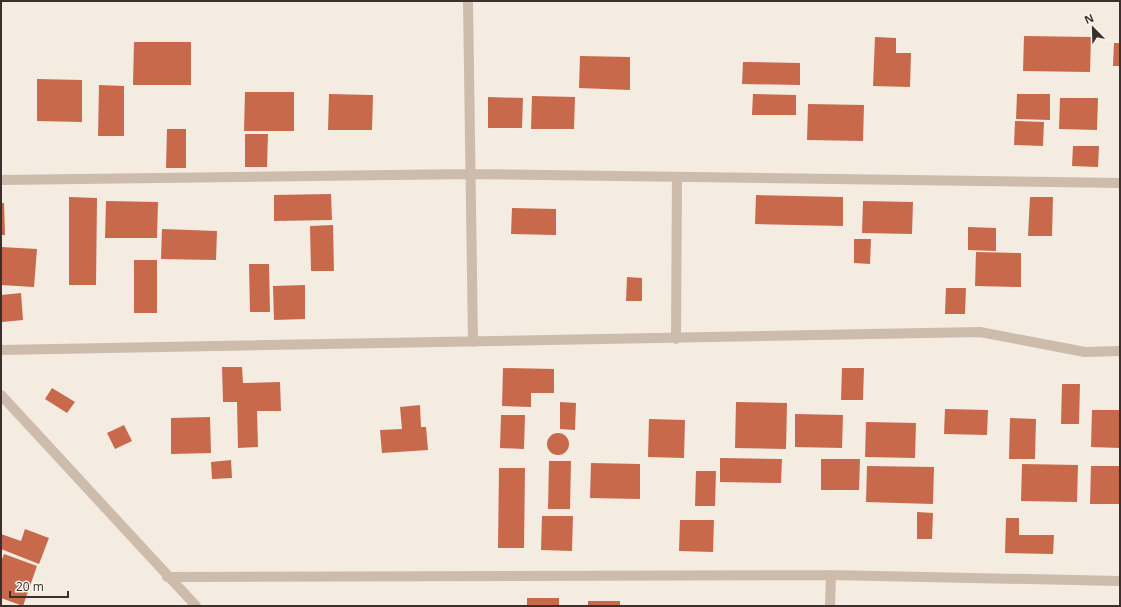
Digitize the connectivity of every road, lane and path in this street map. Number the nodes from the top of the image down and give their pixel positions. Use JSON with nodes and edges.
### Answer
{"nodes":[{"id":1,"x":468,"y":1,"type":"edge"},
{"id":2,"x":470,"y":174,"type":"junction"},
{"id":3,"x":677,"y":177,"type":"junction"},
{"id":4,"x":1,"y":180,"type":"edge"},
{"id":5,"x":1120,"y":182,"type":"edge"},
{"id":6,"x":676,"y":339,"type":"junction"},
{"id":7,"x":473,"y":342,"type":"junction"},
{"id":8,"x":1,"y":350,"type":"edge"},
{"id":9,"x":1120,"y":352,"type":"edge"},
{"id":10,"x":1,"y":394,"type":"edge"},
{"id":11,"x":831,"y":575,"type":"junction"},
{"id":12,"x":167,"y":577,"type":"junction"},
{"id":13,"x":1120,"y":581,"type":"edge"},
{"id":14,"x":196,"y":606,"type":"edge"},
{"id":15,"x":830,"y":606,"type":"edge"}],
"edges":[{"from":1,"to":2,"type":"street"},
{"from":2,"to":3,"type":"street"},
{"from":2,"to":4,"type":"street"},
{"from":2,"to":7,"type":"street"},
{"from":3,"to":5,"type":"street"},
{"from":3,"to":6,"type":"street"},
{"from":6,"to":7,"type":"street"},
{"from":6,"to":9,"type":"street"},
{"from":7,"to":8,"type":"street"},
{"from":10,"to":12,"type":"street"},
{"from":11,"to":12,"type":"street"},
{"from":11,"to":13,"type":"street"},
{"from":11,"to":15,"type":"street"},
{"from":12,"to":14,"type":"street"}]}
